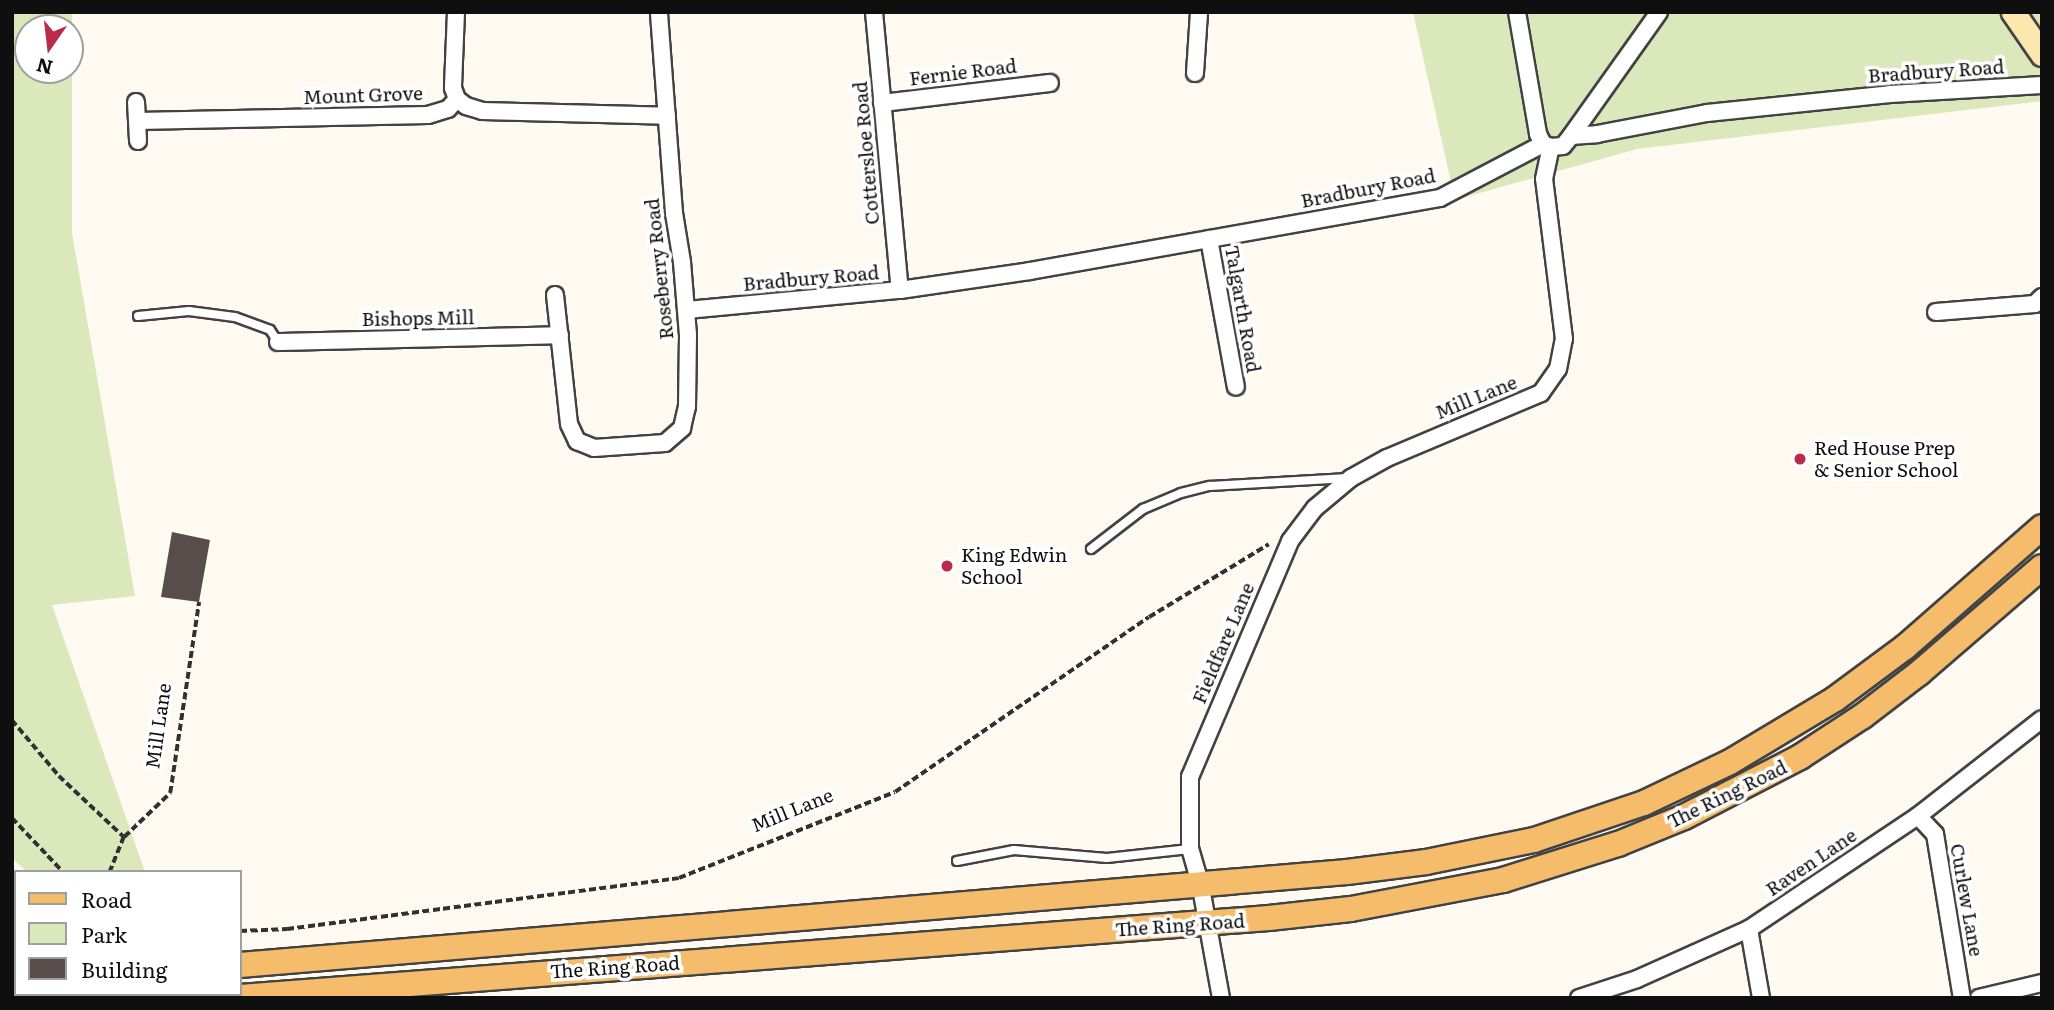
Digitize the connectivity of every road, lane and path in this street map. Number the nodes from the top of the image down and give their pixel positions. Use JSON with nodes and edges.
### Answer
{"nodes":[{"id":1,"x":456,"y":12,"type":"edge"},
{"id":2,"x":659,"y":12,"type":"edge"},
{"id":3,"x":874,"y":12,"type":"edge"},
{"id":4,"x":1199,"y":12,"type":"edge"},
{"id":5,"x":1517,"y":12,"type":"edge"},
{"id":6,"x":1659,"y":12,"type":"edge"},
{"id":7,"x":2013,"y":12,"type":"edge"},
{"id":8,"x":2042,"y":54,"type":"edge"},
{"id":9,"x":1195,"y":73,"type":"dead end"},
{"id":10,"x":1050,"y":83,"type":"dead end"},
{"id":11,"x":2042,"y":85,"type":"edge"},
{"id":12,"x":457,"y":99,"type":"junction"},
{"id":13,"x":136,"y":102,"type":"dead end"},
{"id":14,"x":881,"y":103,"type":"junction"},
{"id":15,"x":667,"y":116,"type":"junction"},
{"id":16,"x":137,"y":121,"type":"junction"},
{"id":17,"x":1572,"y":135,"type":"junction"},
{"id":18,"x":138,"y":141,"type":"dead end"},
{"id":19,"x":1547,"y":146,"type":"junction"},
{"id":20,"x":1209,"y":239,"type":"junction"},
{"id":21,"x":900,"y":290,"type":"junction"},
{"id":22,"x":555,"y":295,"type":"dead end"},
{"id":23,"x":2042,"y":297,"type":"edge"},
{"id":24,"x":687,"y":310,"type":"junction"},
{"id":25,"x":1936,"y":312,"type":"dead end"},
{"id":26,"x":138,"y":316,"type":"dead end"},
{"id":27,"x":560,"y":335,"type":"junction"},
{"id":28,"x":278,"y":342,"type":"joint"},
{"id":29,"x":1236,"y":387,"type":"dead end"},
{"id":30,"x":1351,"y":478,"type":"junction"},
{"id":31,"x":2042,"y":527,"type":"edge"},
{"id":32,"x":1290,"y":541,"type":"junction"},
{"id":33,"x":1091,"y":549,"type":"dead end"},
{"id":34,"x":2042,"y":568,"type":"edge"},
{"id":35,"x":199,"y":602,"type":"dead end"},
{"id":36,"x":2042,"y":719,"type":"edge"},
{"id":37,"x":12,"y":720,"type":"edge"},
{"id":38,"x":1918,"y":816,"type":"junction"},
{"id":39,"x":12,"y":818,"type":"edge"},
{"id":40,"x":124,"y":838,"type":"junction"},
{"id":41,"x":1190,"y":849,"type":"junction"},
{"id":42,"x":957,"y":861,"type":"dead end"},
{"id":43,"x":61,"y":870,"type":"edge"},
{"id":44,"x":111,"y":870,"type":"edge"},
{"id":45,"x":1200,"y":883,"type":"junction"},
{"id":46,"x":1207,"y":923,"type":"junction"},
{"id":47,"x":1749,"y":929,"type":"junction"},
{"id":48,"x":242,"y":931,"type":"edge"},
{"id":49,"x":242,"y":965,"type":"edge"},
{"id":50,"x":2042,"y":983,"type":"edge"},
{"id":51,"x":227,"y":998,"type":"edge"},
{"id":52,"x":1221,"y":998,"type":"edge"},
{"id":53,"x":1579,"y":998,"type":"edge"},
{"id":54,"x":1761,"y":998,"type":"edge"},
{"id":55,"x":1962,"y":998,"type":"edge"},
{"id":56,"x":1979,"y":998,"type":"edge"}],
"edges":[{"from":1,"to":12,"type":"street"},
{"from":2,"to":15,"type":"street","name":"Roseberry Road"},
{"from":3,"to":14,"type":"street","name":"Cottersloe Road"},
{"from":4,"to":9,"type":"street"},
{"from":5,"to":19,"type":"street","name":"Mill Lane"},
{"from":6,"to":17,"type":"street"},
{"from":7,"to":8,"type":"main road"},
{"from":10,"to":14,"type":"street","name":"Fernie Road"},
{"from":11,"to":17,"type":"street","name":"Bradbury Road"},
{"from":12,"to":15,"type":"street"},
{"from":12,"to":16,"type":"street","name":"Mount Grove"},
{"from":13,"to":16,"type":"street"},
{"from":14,"to":21,"type":"street","name":"Cottersloe Road"},
{"from":15,"to":24,"type":"street","name":"Roseberry Road"},
{"from":16,"to":18,"type":"street"},
{"from":17,"to":19,"type":"street","name":"Bradbury Road"},
{"from":19,"to":20,"type":"street","name":"Bradbury Road"},
{"from":19,"to":30,"type":"street","name":"Mill Lane"},
{"from":20,"to":21,"type":"street","name":"Bradbury Road"},
{"from":20,"to":29,"type":"street","name":"Talgarth Road"},
{"from":21,"to":24,"type":"street","name":"Bradbury Road"},
{"from":22,"to":27,"type":"street"},
{"from":23,"to":25,"type":"street"},
{"from":24,"to":27,"type":"street","name":"Roseberry Road"},
{"from":26,"to":28,"type":"lane"},
{"from":27,"to":28,"type":"street","name":"Bishops Mill"},
{"from":30,"to":32,"type":"street","name":"Fieldfare Lane"},
{"from":30,"to":33,"type":"lane"},
{"from":31,"to":45,"type":"main road","name":"The Ring Road"},
{"from":32,"to":41,"type":"street","name":"Fieldfare Lane"},
{"from":32,"to":48,"type":"path","name":"Mill Lane"},
{"from":34,"to":46,"type":"main road","name":"The Ring Road"},
{"from":35,"to":40,"type":"path","name":"Mill Lane"},
{"from":36,"to":38,"type":"street","name":"Raven Lane"},
{"from":37,"to":40,"type":"path"},
{"from":38,"to":47,"type":"street","name":"Raven Lane"},
{"from":38,"to":55,"type":"street","name":"Curlew Lane"},
{"from":39,"to":43,"type":"path"},
{"from":40,"to":44,"type":"path","name":"Mill Lane"},
{"from":41,"to":42,"type":"lane"},
{"from":41,"to":45,"type":"street","name":"Fieldfare Lane"},
{"from":45,"to":46,"type":"street"},
{"from":45,"to":49,"type":"main road","name":"The Ring Road"},
{"from":46,"to":51,"type":"main road","name":"The Ring Road"},
{"from":46,"to":52,"type":"street"},
{"from":47,"to":53,"type":"street","name":"Raven Lane"},
{"from":47,"to":54,"type":"street"},
{"from":50,"to":56,"type":"street"}]}
